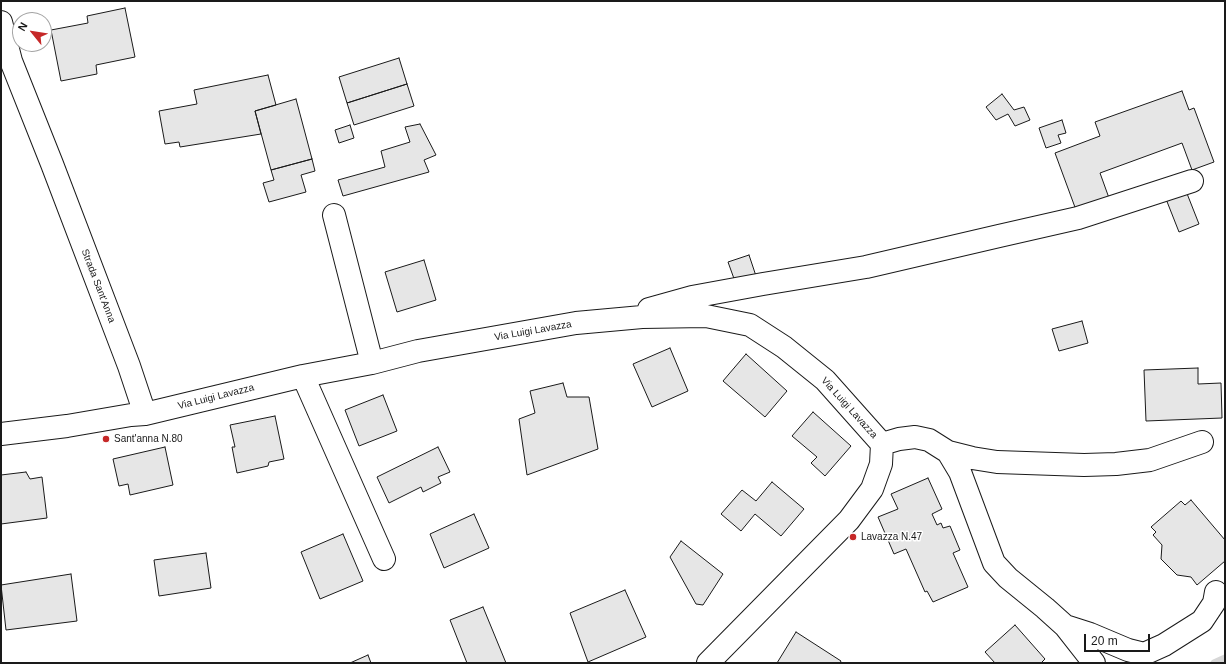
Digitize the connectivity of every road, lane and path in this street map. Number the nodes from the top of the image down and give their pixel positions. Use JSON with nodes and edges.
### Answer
{"nodes":[{"id":1,"x":1,"y":22,"type":"edge"},
{"id":2,"x":1192,"y":181,"type":"dead end"},
{"id":3,"x":334,"y":215,"type":"dead end"},
{"id":4,"x":605,"y":320,"type":"junction"},
{"id":5,"x":372,"y":363,"type":"junction"},
{"id":6,"x":303,"y":376,"type":"junction"},
{"id":7,"x":145,"y":414,"type":"junction"},
{"id":8,"x":1,"y":434,"type":"edge"},
{"id":9,"x":1202,"y":442,"type":"dead end"},
{"id":10,"x":882,"y":444,"type":"junction"},
{"id":11,"x":948,"y":452,"type":"junction"},
{"id":12,"x":384,"y":559,"type":"dead end"},
{"id":13,"x":1216,"y":592,"type":"dead end"},
{"id":14,"x":1065,"y":626,"type":"junction"},
{"id":15,"x":708,"y":663,"type":"edge"},
{"id":16,"x":1094,"y":663,"type":"edge"}],
"edges":[{"from":1,"to":7,"type":"street","name":"Strada Sant'Anna"},
{"from":2,"to":4,"type":"street"},
{"from":3,"to":5,"type":"street"},
{"from":4,"to":5,"type":"street","name":"Via Luigi Lavazza"},
{"from":4,"to":10,"type":"street","name":"Via Luigi Lavazza"},
{"from":5,"to":6,"type":"street","name":"Via Luigi Lavazza"},
{"from":6,"to":7,"type":"street","name":"Via Luigi Lavazza"},
{"from":6,"to":12,"type":"street"},
{"from":7,"to":8,"type":"street"},
{"from":9,"to":11,"type":"street"},
{"from":10,"to":11,"type":"street","name":"Via Luigi Lavazza"},
{"from":10,"to":15,"type":"street","name":"Via Luigi Lavazza"},
{"from":11,"to":14,"type":"street","name":"Via Luigi Lavazza"},
{"from":13,"to":14,"type":"street"},
{"from":14,"to":16,"type":"street","name":"Via Luigi Lavazza"}]}
